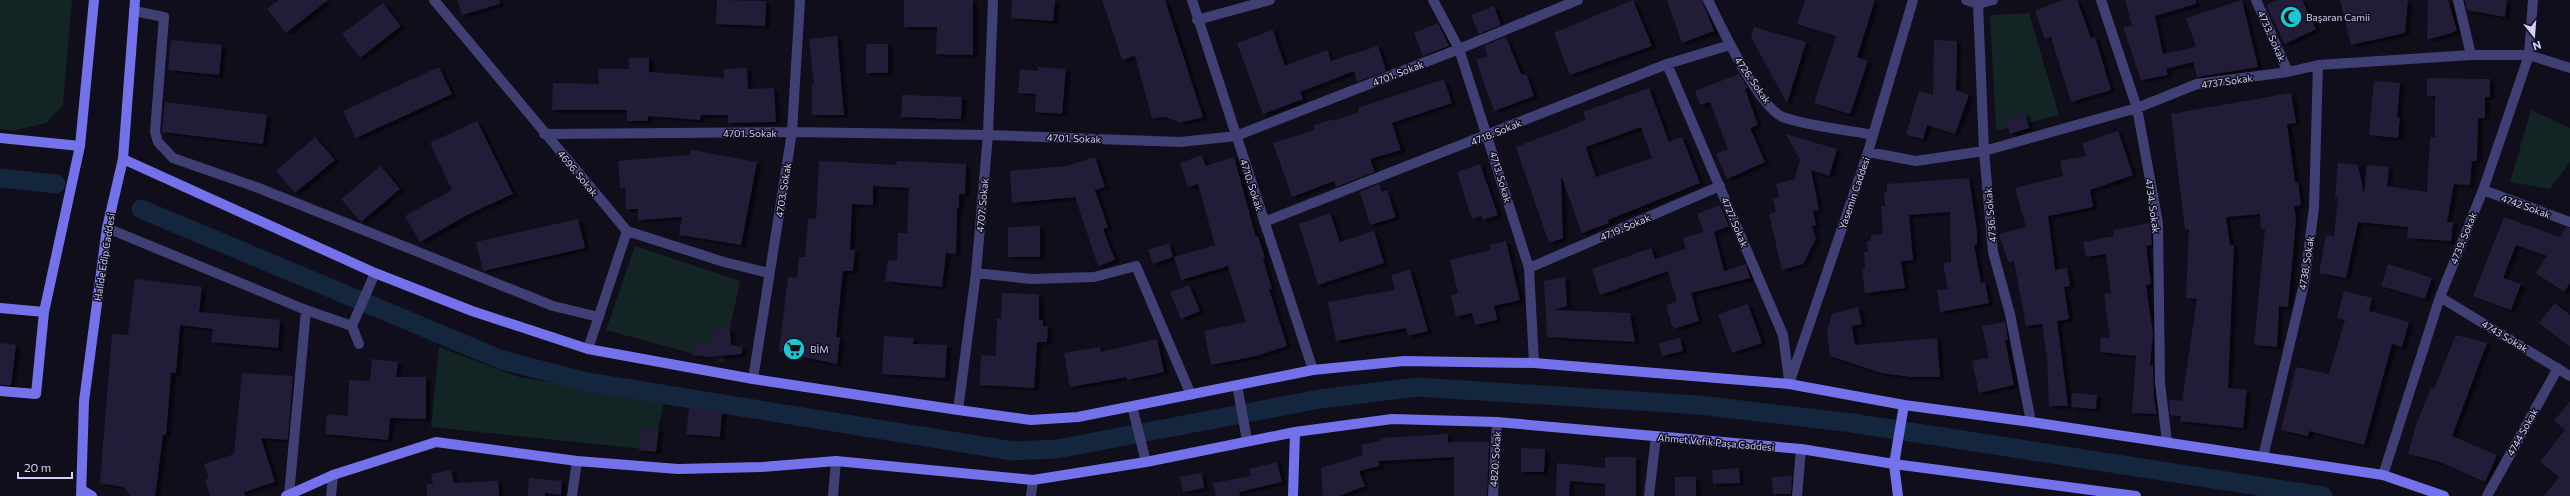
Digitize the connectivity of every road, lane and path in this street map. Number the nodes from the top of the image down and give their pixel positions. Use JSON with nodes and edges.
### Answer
{"nodes":[{"id":1,"x":94,"y":0,"type":"edge"},
{"id":2,"x":135,"y":0,"type":"edge"},
{"id":3,"x":434,"y":0,"type":"edge"},
{"id":4,"x":800,"y":0,"type":"edge"},
{"id":5,"x":993,"y":0,"type":"edge"},
{"id":6,"x":1192,"y":0,"type":"edge"},
{"id":7,"x":1270,"y":0,"type":"edge"},
{"id":8,"x":1433,"y":0,"type":"edge"},
{"id":9,"x":1578,"y":0,"type":"edge"},
{"id":10,"x":1708,"y":0,"type":"edge"},
{"id":11,"x":1913,"y":0,"type":"edge"},
{"id":12,"x":1966,"y":0,"type":"edge"},
{"id":13,"x":1993,"y":0,"type":"edge"},
{"id":14,"x":2101,"y":0,"type":"edge"},
{"id":15,"x":2256,"y":0,"type":"edge"},
{"id":16,"x":2458,"y":0,"type":"edge"},
{"id":17,"x":2533,"y":0,"type":"edge"},
{"id":18,"x":1978,"y":4,"type":"junction"},
{"id":19,"x":134,"y":11,"type":"junction"},
{"id":20,"x":1197,"y":20,"type":"junction"},
{"id":21,"x":1730,"y":45,"type":"junction"},
{"id":22,"x":1459,"y":49,"type":"junction"},
{"id":23,"x":2472,"y":55,"type":"junction"},
{"id":24,"x":2529,"y":55,"type":"junction"},
{"id":25,"x":1666,"y":64,"type":"junction"},
{"id":26,"x":2318,"y":65,"type":"junction"},
{"id":27,"x":2570,"y":68,"type":"edge"},
{"id":28,"x":2288,"y":72,"type":"junction"},
{"id":29,"x":2137,"y":108,"type":"junction"},
{"id":30,"x":792,"y":132,"type":"junction"},
{"id":31,"x":544,"y":134,"type":"junction"},
{"id":32,"x":988,"y":135,"type":"junction"},
{"id":33,"x":1488,"y":135,"type":"junction"},
{"id":34,"x":1873,"y":135,"type":"junction"},
{"id":35,"x":1236,"y":136,"type":"junction"},
{"id":36,"x":0,"y":138,"type":"edge"},
{"id":37,"x":80,"y":146,"type":"junction"},
{"id":38,"x":1984,"y":151,"type":"junction"},
{"id":39,"x":1868,"y":152,"type":"junction"},
{"id":40,"x":123,"y":159,"type":"junction"},
{"id":41,"x":1720,"y":186,"type":"junction"},
{"id":42,"x":2483,"y":190,"type":"junction"},
{"id":43,"x":1264,"y":222,"type":"junction"},
{"id":44,"x":2570,"y":222,"type":"edge"},
{"id":45,"x":107,"y":228,"type":"junction"},
{"id":46,"x":627,"y":232,"type":"junction"},
{"id":47,"x":1529,"y":268,"type":"junction"},
{"id":48,"x":375,"y":273,"type":"junction"},
{"id":49,"x":769,"y":273,"type":"junction"},
{"id":50,"x":976,"y":273,"type":"junction"},
{"id":51,"x":2440,"y":297,"type":"junction"},
{"id":52,"x":0,"y":308,"type":"edge"},
{"id":53,"x":306,"y":310,"type":"junction"},
{"id":54,"x":44,"y":312,"type":"junction"},
{"id":55,"x":599,"y":317,"type":"junction"},
{"id":56,"x":352,"y":326,"type":"junction"},
{"id":57,"x":359,"y":344,"type":"dead end"},
{"id":58,"x":588,"y":349,"type":"junction"},
{"id":59,"x":1534,"y":363,"type":"junction"},
{"id":60,"x":2558,"y":368,"type":"junction"},
{"id":61,"x":1313,"y":370,"type":"junction"},
{"id":62,"x":2570,"y":376,"type":"edge"},
{"id":63,"x":752,"y":379,"type":"junction"},
{"id":64,"x":1789,"y":384,"type":"junction"},
{"id":65,"x":1237,"y":385,"type":"junction"},
{"id":66,"x":0,"y":391,"type":"edge"},
{"id":67,"x":1192,"y":394,"type":"junction"},
{"id":68,"x":1132,"y":406,"type":"junction"},
{"id":69,"x":1904,"y":409,"type":"junction"},
{"id":70,"x":958,"y":410,"type":"junction"},
{"id":71,"x":1498,"y":422,"type":"junction"},
{"id":72,"x":2031,"y":422,"type":"junction"},
{"id":73,"x":1294,"y":432,"type":"junction"},
{"id":74,"x":1656,"y":436,"type":"junction"},
{"id":75,"x":1247,"y":440,"type":"junction"},
{"id":76,"x":2167,"y":442,"type":"junction"},
{"id":77,"x":1800,"y":449,"type":"junction"},
{"id":78,"x":2263,"y":457,"type":"junction"},
{"id":79,"x":1894,"y":460,"type":"junction"},
{"id":80,"x":577,"y":461,"type":"junction"},
{"id":81,"x":836,"y":461,"type":"junction"},
{"id":82,"x":1146,"y":462,"type":"junction"},
{"id":83,"x":333,"y":475,"type":"junction"},
{"id":84,"x":2383,"y":475,"type":"junction"},
{"id":85,"x":1033,"y":480,"type":"junction"},
{"id":86,"x":81,"y":493,"type":"edge"},
{"id":87,"x":287,"y":495,"type":"edge"},
{"id":88,"x":92,"y":496,"type":"edge"},
{"id":89,"x":331,"y":496,"type":"edge"},
{"id":90,"x":572,"y":496,"type":"edge"},
{"id":91,"x":833,"y":496,"type":"edge"},
{"id":92,"x":1031,"y":496,"type":"edge"},
{"id":93,"x":1293,"y":496,"type":"edge"},
{"id":94,"x":1493,"y":496,"type":"edge"},
{"id":95,"x":1649,"y":496,"type":"edge"},
{"id":96,"x":1797,"y":496,"type":"edge"},
{"id":97,"x":1898,"y":496,"type":"edge"},
{"id":98,"x":2136,"y":496,"type":"edge"},
{"id":99,"x":2444,"y":496,"type":"edge"},
{"id":100,"x":2487,"y":496,"type":"edge"}],
"edges":[{"from":1,"to":37,"type":"street"},
{"from":2,"to":19,"type":"street","name":"Halide Edip Caddesi"},
{"from":3,"to":31,"type":"street","name":"4696. Sokak"},
{"from":4,"to":30,"type":"street","name":"4703. Sokak"},
{"from":5,"to":32,"type":"street","name":"4707. Sokak"},
{"from":6,"to":20,"type":"street","name":"4710. Sokak"},
{"from":7,"to":20,"type":"street"},
{"from":8,"to":22,"type":"street","name":"4713. Sokak"},
{"from":9,"to":22,"type":"street","name":"4701. Sokak"},
{"from":10,"to":21,"type":"street","name":"4726. Sokak"},
{"from":11,"to":34,"type":"street","name":"Yasemin Caddesi"},
{"from":12,"to":18,"type":"street"},
{"from":13,"to":18,"type":"street"},
{"from":14,"to":29,"type":"street","name":"4734. Sokak"},
{"from":15,"to":28,"type":"street","name":"4733. Sokak"},
{"from":16,"to":23,"type":"street"},
{"from":17,"to":24,"type":"street","name":"4739. Sokak"},
{"from":18,"to":38,"type":"street","name":"4736. Sokak"},
{"from":19,"to":40,"type":"street","name":"Halide Edip Caddesi"},
{"from":19,"to":55,"type":"street"},
{"from":20,"to":35,"type":"street","name":"4710. Sokak"},
{"from":21,"to":25,"type":"street","name":"4718. Sokak"},
{"from":21,"to":34,"type":"street","name":"4726. Sokak"},
{"from":22,"to":33,"type":"street","name":"4713. Sokak"},
{"from":22,"to":35,"type":"street","name":"4701. Sokak"},
{"from":23,"to":24,"type":"street","name":"4737 Sokak"},
{"from":23,"to":26,"type":"street","name":"4737 Sokak"},
{"from":24,"to":27,"type":"street","name":"4737 Sokak"},
{"from":24,"to":42,"type":"street","name":"4739. Sokak"},
{"from":25,"to":33,"type":"street","name":"4718. Sokak"},
{"from":25,"to":41,"type":"street","name":"4727. Sokak"},
{"from":26,"to":28,"type":"street","name":"4737 Sokak"},
{"from":26,"to":78,"type":"street","name":"4738. Sokak"},
{"from":28,"to":29,"type":"street","name":"4737 Sokak"},
{"from":29,"to":38,"type":"street","name":"4737 Sokak"},
{"from":29,"to":76,"type":"street","name":"4734. Sokak"},
{"from":30,"to":31,"type":"street","name":"4701. Sokak"},
{"from":30,"to":32,"type":"street","name":"4701. Sokak"},
{"from":30,"to":49,"type":"street","name":"4703. Sokak"},
{"from":31,"to":46,"type":"street","name":"4696. Sokak"},
{"from":32,"to":35,"type":"street","name":"4701. Sokak"},
{"from":32,"to":50,"type":"street","name":"4707. Sokak"},
{"from":33,"to":43,"type":"street","name":"4718. Sokak"},
{"from":33,"to":47,"type":"street","name":"4713. Sokak"},
{"from":34,"to":39,"type":"street","name":"Yasemin Caddesi"},
{"from":35,"to":43,"type":"street","name":"4710. Sokak"},
{"from":36,"to":37,"type":"street"},
{"from":37,"to":54,"type":"street"},
{"from":38,"to":39,"type":"street","name":"4737 Sokak"},
{"from":38,"to":72,"type":"street","name":"4736. Sokak"},
{"from":39,"to":64,"type":"street","name":"Yasemin Caddesi"},
{"from":40,"to":45,"type":"street","name":"Halide Edip Caddesi"},
{"from":40,"to":48,"type":"street"},
{"from":41,"to":47,"type":"street","name":"4719. Sokak"},
{"from":41,"to":64,"type":"street","name":"4727. Sokak"},
{"from":42,"to":44,"type":"street","name":"4742 Sokak"},
{"from":42,"to":51,"type":"street","name":"4739. Sokak"},
{"from":43,"to":61,"type":"street","name":"4710. Sokak"},
{"from":45,"to":53,"type":"street"},
{"from":45,"to":86,"type":"street","name":"Halide Edip Caddesi"},
{"from":46,"to":49,"type":"street"},
{"from":46,"to":55,"type":"street"},
{"from":47,"to":59,"type":"street","name":"4713. Sokak"},
{"from":48,"to":56,"type":"street"},
{"from":48,"to":58,"type":"street"},
{"from":49,"to":63,"type":"street","name":"4703. Sokak"},
{"from":50,"to":67,"type":"street"},
{"from":50,"to":70,"type":"street","name":"4707. Sokak"},
{"from":51,"to":60,"type":"street","name":"4743 Sokak"},
{"from":51,"to":84,"type":"street","name":"4739. Sokak"},
{"from":52,"to":54,"type":"street"},
{"from":53,"to":56,"type":"street"},
{"from":53,"to":87,"type":"street"},
{"from":54,"to":66,"type":"street"},
{"from":55,"to":58,"type":"street"},
{"from":56,"to":57,"type":"street"},
{"from":58,"to":63,"type":"street"},
{"from":59,"to":61,"type":"street"},
{"from":59,"to":64,"type":"street"},
{"from":60,"to":62,"type":"street","name":"4743 Sokak"},
{"from":60,"to":100,"type":"street","name":"4744 Sokak"},
{"from":61,"to":65,"type":"street"},
{"from":63,"to":70,"type":"street"},
{"from":64,"to":69,"type":"street"},
{"from":65,"to":67,"type":"street"},
{"from":65,"to":75,"type":"street"},
{"from":67,"to":68,"type":"street"},
{"from":68,"to":70,"type":"street"},
{"from":68,"to":82,"type":"street"},
{"from":69,"to":72,"type":"street"},
{"from":69,"to":79,"type":"street"},
{"from":71,"to":73,"type":"street","name":"Ahmet Vefik Paşa Caddesi"},
{"from":71,"to":74,"type":"street","name":"Ahmet Vefik Paşa Caddesi"},
{"from":71,"to":94,"type":"street","name":"4820. Sokak"},
{"from":72,"to":76,"type":"street"},
{"from":73,"to":75,"type":"street","name":"Ahmet Vefik Paşa Caddesi"},
{"from":73,"to":93,"type":"street"},
{"from":74,"to":77,"type":"street","name":"Ahmet Vefik Paşa Caddesi"},
{"from":74,"to":95,"type":"street"},
{"from":75,"to":82,"type":"street","name":"Ahmet Vefik Paşa Caddesi"},
{"from":76,"to":78,"type":"street"},
{"from":77,"to":79,"type":"street","name":"Ahmet Vefik Paşa Caddesi"},
{"from":77,"to":96,"type":"street"},
{"from":78,"to":84,"type":"street"},
{"from":79,"to":97,"type":"street"},
{"from":79,"to":98,"type":"street","name":"Ahmet Vefik Paşa Caddesi"},
{"from":80,"to":81,"type":"street","name":"Ahmet Vefik Paşa Caddesi"},
{"from":80,"to":83,"type":"street","name":"Ahmet Vefik Paşa Caddesi"},
{"from":80,"to":90,"type":"street"},
{"from":81,"to":85,"type":"street","name":"Ahmet Vefik Paşa Caddesi"},
{"from":81,"to":91,"type":"street"},
{"from":82,"to":85,"type":"street","name":"Ahmet Vefik Paşa Caddesi"},
{"from":83,"to":87,"type":"street","name":"Ahmet Vefik Paşa Caddesi"},
{"from":83,"to":89,"type":"street"},
{"from":84,"to":99,"type":"street"},
{"from":85,"to":92,"type":"street"},
{"from":86,"to":88,"type":"street"}]}
